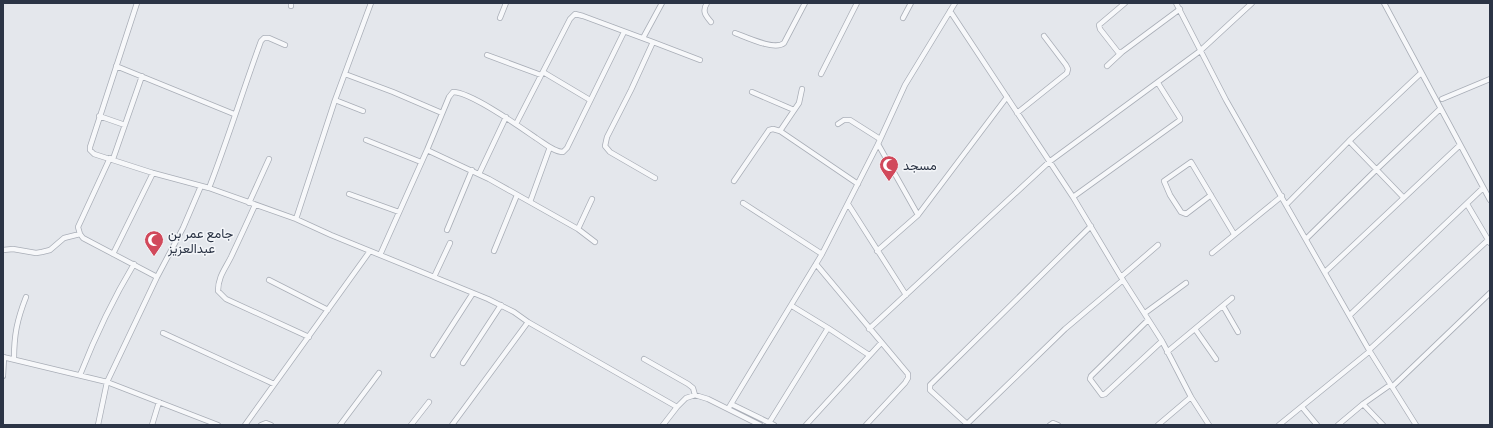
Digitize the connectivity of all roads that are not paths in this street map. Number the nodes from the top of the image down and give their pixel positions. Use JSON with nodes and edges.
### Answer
{"nodes":[{"id":1,"x":137,"y":3,"type":"edge"},
{"id":2,"x":371,"y":3,"type":"edge"},
{"id":3,"x":506,"y":3,"type":"edge"},
{"id":4,"x":662,"y":3,"type":"edge"},
{"id":5,"x":707,"y":3,"type":"edge"},
{"id":6,"x":805,"y":3,"type":"edge"},
{"id":7,"x":857,"y":3,"type":"edge"},
{"id":8,"x":911,"y":3,"type":"edge"},
{"id":9,"x":955,"y":3,"type":"edge"},
{"id":10,"x":1125,"y":3,"type":"edge"},
{"id":11,"x":1252,"y":3,"type":"edge"},
{"id":12,"x":1384,"y":3,"type":"edge"},
{"id":13,"x":1178,"y":5,"type":"edge"},
{"id":14,"x":950,"y":11,"type":"junction"},
{"id":15,"x":500,"y":18,"type":"dead end"},
{"id":16,"x":903,"y":18,"type":"dead end"},
{"id":17,"x":711,"y":22,"type":"dead end"},
{"id":18,"x":624,"y":32,"type":"junction"},
{"id":19,"x":735,"y":33,"type":"dead end"},
{"id":20,"x":1044,"y":36,"type":"dead end"},
{"id":21,"x":643,"y":38,"type":"junction"},
{"id":22,"x":653,"y":42,"type":"junction"},
{"id":23,"x":285,"y":45,"type":"dead end"},
{"id":24,"x":1200,"y":51,"type":"junction"},
{"id":25,"x":1122,"y":52,"type":"junction"},
{"id":26,"x":487,"y":55,"type":"dead end"},
{"id":27,"x":700,"y":60,"type":"dead end"},
{"id":28,"x":116,"y":66,"type":"junction"},
{"id":29,"x":1106,"y":66,"type":"dead end"},
{"id":30,"x":542,"y":73,"type":"junction"},
{"id":31,"x":1421,"y":73,"type":"junction"},
{"id":32,"x":345,"y":74,"type":"junction"},
{"id":33,"x":821,"y":74,"type":"dead end"},
{"id":34,"x":142,"y":76,"type":"junction"},
{"id":35,"x":1490,"y":79,"type":"edge"},
{"id":36,"x":1158,"y":83,"type":"junction"},
{"id":37,"x":802,"y":89,"type":"dead end"},
{"id":38,"x":752,"y":92,"type":"dead end"},
{"id":39,"x":1007,"y":97,"type":"junction"},
{"id":40,"x":1442,"y":98,"type":"dead end"},
{"id":41,"x":335,"y":100,"type":"junction"},
{"id":42,"x":590,"y":100,"type":"junction"},
{"id":43,"x":1440,"y":109,"type":"junction"},
{"id":44,"x":794,"y":110,"type":"junction"},
{"id":45,"x":363,"y":111,"type":"dead end"},
{"id":46,"x":442,"y":113,"type":"junction"},
{"id":47,"x":1017,"y":113,"type":"junction"},
{"id":48,"x":234,"y":114,"type":"junction"},
{"id":49,"x":99,"y":116,"type":"junction"},
{"id":50,"x":506,"y":117,"type":"junction"},
{"id":51,"x":516,"y":124,"type":"junction"},
{"id":52,"x":838,"y":124,"type":"dead end"},
{"id":53,"x":125,"y":125,"type":"junction"},
{"id":54,"x":780,"y":131,"type":"junction"},
{"id":55,"x":880,"y":139,"type":"junction"},
{"id":56,"x":366,"y":140,"type":"dead end"},
{"id":57,"x":1350,"y":141,"type":"junction"},
{"id":58,"x":878,"y":144,"type":"junction"},
{"id":59,"x":1460,"y":145,"type":"junction"},
{"id":60,"x":550,"y":147,"type":"junction"},
{"id":61,"x":427,"y":150,"type":"junction"},
{"id":62,"x":111,"y":159,"type":"junction"},
{"id":63,"x":269,"y":159,"type":"dead end"},
{"id":64,"x":421,"y":162,"type":"junction"},
{"id":65,"x":1049,"y":162,"type":"junction"},
{"id":66,"x":472,"y":170,"type":"junction"},
{"id":67,"x":1376,"y":170,"type":"junction"},
{"id":68,"x":153,"y":173,"type":"junction"},
{"id":69,"x":479,"y":174,"type":"junction"},
{"id":70,"x":655,"y":178,"type":"dead end"},
{"id":71,"x":734,"y":181,"type":"dead end"},
{"id":72,"x":858,"y":184,"type":"junction"},
{"id":73,"x":201,"y":186,"type":"junction"},
{"id":74,"x":209,"y":188,"type":"junction"},
{"id":75,"x":1483,"y":188,"type":"junction"},
{"id":76,"x":349,"y":194,"type":"dead end"},
{"id":77,"x":1210,"y":195,"type":"junction"},
{"id":78,"x":517,"y":196,"type":"junction"},
{"id":79,"x":1282,"y":196,"type":"junction"},
{"id":80,"x":1073,"y":197,"type":"junction"},
{"id":81,"x":1403,"y":197,"type":"junction"},
{"id":82,"x":592,"y":199,"type":"dead end"},
{"id":83,"x":1490,"y":200,"type":"edge"},
{"id":84,"x":530,"y":202,"type":"junction"},
{"id":85,"x":249,"y":203,"type":"junction"},
{"id":86,"x":744,"y":203,"type":"dead end"},
{"id":87,"x":848,"y":204,"type":"junction"},
{"id":88,"x":1467,"y":204,"type":"junction"},
{"id":89,"x":1286,"y":205,"type":"junction"},
{"id":90,"x":255,"y":206,"type":"junction"},
{"id":91,"x":399,"y":212,"type":"junction"},
{"id":92,"x":918,"y":214,"type":"junction"},
{"id":93,"x":296,"y":220,"type":"junction"},
{"id":94,"x":1091,"y":226,"type":"junction"},
{"id":95,"x":578,"y":229,"type":"junction"},
{"id":96,"x":447,"y":230,"type":"dead end"},
{"id":97,"x":80,"y":234,"type":"junction"},
{"id":98,"x":1234,"y":234,"type":"junction"},
{"id":99,"x":1306,"y":240,"type":"junction"},
{"id":100,"x":596,"y":242,"type":"dead end"},
{"id":101,"x":1489,"y":242,"type":"edge"},
{"id":102,"x":450,"y":243,"type":"dead end"},
{"id":103,"x":1158,"y":245,"type":"dead end"},
{"id":104,"x":3,"y":250,"type":"edge"},
{"id":105,"x":370,"y":251,"type":"junction"},
{"id":106,"x":494,"y":251,"type":"dead end"},
{"id":107,"x":877,"y":251,"type":"junction"},
{"id":108,"x":1212,"y":252,"type":"dead end"},
{"id":109,"x":113,"y":254,"type":"junction"},
{"id":110,"x":822,"y":254,"type":"junction"},
{"id":111,"x":380,"y":255,"type":"junction"},
{"id":112,"x":134,"y":264,"type":"junction"},
{"id":113,"x":816,"y":264,"type":"junction"},
{"id":114,"x":1325,"y":272,"type":"junction"},
{"id":115,"x":157,"y":276,"type":"junction"},
{"id":116,"x":434,"y":277,"type":"junction"},
{"id":117,"x":1122,"y":278,"type":"junction"},
{"id":118,"x":269,"y":280,"type":"dead end"},
{"id":119,"x":1186,"y":283,"type":"dead end"},
{"id":120,"x":473,"y":293,"type":"junction"},
{"id":121,"x":1490,"y":293,"type":"edge"},
{"id":122,"x":906,"y":294,"type":"junction"},
{"id":123,"x":26,"y":297,"type":"dead end"},
{"id":124,"x":1232,"y":298,"type":"dead end"},
{"id":125,"x":501,"y":305,"type":"junction"},
{"id":126,"x":792,"y":306,"type":"junction"},
{"id":127,"x":1223,"y":306,"type":"junction"},
{"id":128,"x":328,"y":310,"type":"junction"},
{"id":129,"x":1145,"y":314,"type":"junction"},
{"id":130,"x":1350,"y":315,"type":"junction"},
{"id":131,"x":1148,"y":320,"type":"junction"},
{"id":132,"x":528,"y":322,"type":"junction"},
{"id":133,"x":828,"y":328,"type":"junction"},
{"id":134,"x":869,"y":329,"type":"junction"},
{"id":135,"x":1195,"y":329,"type":"junction"},
{"id":136,"x":1238,"y":332,"type":"dead end"},
{"id":137,"x":163,"y":333,"type":"dead end"},
{"id":138,"x":309,"y":337,"type":"junction"},
{"id":139,"x":1162,"y":341,"type":"junction"},
{"id":140,"x":881,"y":343,"type":"junction"},
{"id":141,"x":1370,"y":350,"type":"junction"},
{"id":142,"x":1167,"y":352,"type":"junction"},
{"id":143,"x":433,"y":355,"type":"dead end"},
{"id":144,"x":869,"y":355,"type":"junction"},
{"id":145,"x":4,"y":357,"type":"edge"},
{"id":146,"x":14,"y":359,"type":"junction"},
{"id":147,"x":644,"y":359,"type":"dead end"},
{"id":148,"x":1216,"y":359,"type":"dead end"},
{"id":149,"x":463,"y":363,"type":"dead end"},
{"id":150,"x":379,"y":373,"type":"dead end"},
{"id":151,"x":80,"y":375,"type":"junction"},
{"id":152,"x":3,"y":376,"type":"edge"},
{"id":153,"x":107,"y":382,"type":"junction"},
{"id":154,"x":274,"y":384,"type":"junction"},
{"id":155,"x":1391,"y":386,"type":"junction"},
{"id":156,"x":695,"y":395,"type":"junction"},
{"id":157,"x":1191,"y":397,"type":"junction"},
{"id":158,"x":159,"y":402,"type":"junction"},
{"id":159,"x":429,"y":402,"type":"dead end"},
{"id":160,"x":731,"y":404,"type":"junction"},
{"id":161,"x":1363,"y":404,"type":"junction"},
{"id":162,"x":677,"y":407,"type":"junction"},
{"id":163,"x":1302,"y":407,"type":"junction"},
{"id":164,"x":728,"y":409,"type":"junction"},
{"id":165,"x":772,"y":424,"type":"edge"},
{"id":166,"x":967,"y":424,"type":"edge"},
{"id":167,"x":98,"y":425,"type":"edge"},
{"id":168,"x":152,"y":425,"type":"edge"},
{"id":169,"x":218,"y":425,"type":"edge"},
{"id":170,"x":244,"y":425,"type":"edge"},
{"id":171,"x":261,"y":425,"type":"edge"},
{"id":172,"x":271,"y":425,"type":"edge"},
{"id":173,"x":340,"y":425,"type":"edge"},
{"id":174,"x":411,"y":425,"type":"edge"},
{"id":175,"x":452,"y":425,"type":"edge"},
{"id":176,"x":663,"y":425,"type":"edge"},
{"id":177,"x":760,"y":425,"type":"edge"},
{"id":178,"x":806,"y":425,"type":"edge"},
{"id":179,"x":866,"y":425,"type":"edge"},
{"id":180,"x":1050,"y":425,"type":"edge"},
{"id":181,"x":1058,"y":425,"type":"edge"},
{"id":182,"x":1158,"y":425,"type":"edge"},
{"id":183,"x":1209,"y":425,"type":"edge"},
{"id":184,"x":1279,"y":425,"type":"edge"},
{"id":185,"x":1317,"y":425,"type":"edge"},
{"id":186,"x":1338,"y":425,"type":"edge"},
{"id":187,"x":1383,"y":425,"type":"edge"},
{"id":188,"x":1416,"y":425,"type":"edge"}],
"edges":[{"from":1,"to":28,"type":"street"},
{"from":2,"to":32,"type":"street"},
{"from":3,"to":15,"type":"street"},
{"from":4,"to":21,"type":"street"},
{"from":5,"to":17,"type":"street"},
{"from":6,"to":19,"type":"street"},
{"from":7,"to":33,"type":"street"},
{"from":8,"to":16,"type":"street"},
{"from":9,"to":14,"type":"street"},
{"from":10,"to":25,"type":"street"},
{"from":11,"to":24,"type":"street"},
{"from":12,"to":31,"type":"street"},
{"from":13,"to":24,"type":"street"},
{"from":13,"to":25,"type":"street"},
{"from":14,"to":39,"type":"street"},
{"from":14,"to":55,"type":"street"},
{"from":18,"to":21,"type":"street"},
{"from":18,"to":30,"type":"street"},
{"from":18,"to":42,"type":"street"},
{"from":20,"to":47,"type":"street"},
{"from":21,"to":22,"type":"street"},
{"from":22,"to":27,"type":"street"},
{"from":22,"to":70,"type":"street"},
{"from":23,"to":48,"type":"street"},
{"from":24,"to":36,"type":"street"},
{"from":24,"to":79,"type":"street"},
{"from":25,"to":29,"type":"street"},
{"from":26,"to":30,"type":"street"},
{"from":28,"to":34,"type":"street"},
{"from":28,"to":49,"type":"street"},
{"from":30,"to":42,"type":"street"},
{"from":30,"to":51,"type":"street"},
{"from":31,"to":43,"type":"street"},
{"from":31,"to":57,"type":"street"},
{"from":32,"to":41,"type":"street"},
{"from":32,"to":46,"type":"street"},
{"from":34,"to":48,"type":"street"},
{"from":34,"to":53,"type":"street"},
{"from":35,"to":40,"type":"street"},
{"from":36,"to":65,"type":"street"},
{"from":36,"to":80,"type":"street"},
{"from":37,"to":44,"type":"street"},
{"from":38,"to":44,"type":"street"},
{"from":39,"to":47,"type":"street"},
{"from":39,"to":92,"type":"street"},
{"from":41,"to":45,"type":"street"},
{"from":41,"to":93,"type":"street"},
{"from":42,"to":60,"type":"street"},
{"from":43,"to":59,"type":"street"},
{"from":43,"to":67,"type":"street"},
{"from":44,"to":54,"type":"street"},
{"from":46,"to":50,"type":"street"},
{"from":46,"to":61,"type":"street"},
{"from":47,"to":65,"type":"street"},
{"from":48,"to":74,"type":"street"},
{"from":49,"to":53,"type":"street"},
{"from":49,"to":62,"type":"street"},
{"from":50,"to":51,"type":"street"},
{"from":50,"to":69,"type":"street"},
{"from":51,"to":60,"type":"street"},
{"from":52,"to":55,"type":"street"},
{"from":53,"to":62,"type":"street"},
{"from":54,"to":71,"type":"street"},
{"from":54,"to":72,"type":"street"},
{"from":55,"to":58,"type":"street"},
{"from":56,"to":64,"type":"street"},
{"from":57,"to":67,"type":"street"},
{"from":57,"to":89,"type":"street"},
{"from":58,"to":72,"type":"street"},
{"from":58,"to":92,"type":"street"},
{"from":59,"to":75,"type":"street"},
{"from":59,"to":81,"type":"street"},
{"from":60,"to":84,"type":"street"},
{"from":61,"to":64,"type":"street"},
{"from":61,"to":66,"type":"street"},
{"from":62,"to":68,"type":"street"},
{"from":62,"to":97,"type":"street"},
{"from":63,"to":85,"type":"street"},
{"from":64,"to":91,"type":"street"},
{"from":65,"to":80,"type":"street"},
{"from":65,"to":122,"type":"street"},
{"from":66,"to":69,"type":"street"},
{"from":66,"to":96,"type":"street"},
{"from":67,"to":81,"type":"street"},
{"from":67,"to":99,"type":"street"},
{"from":68,"to":73,"type":"street"},
{"from":68,"to":109,"type":"street"},
{"from":69,"to":78,"type":"street"},
{"from":72,"to":87,"type":"street"},
{"from":73,"to":74,"type":"street"},
{"from":73,"to":115,"type":"street"},
{"from":74,"to":85,"type":"street"},
{"from":75,"to":83,"type":"street"},
{"from":75,"to":88,"type":"street"},
{"from":76,"to":91,"type":"street"},
{"from":77,"to":77,"type":"street"},
{"from":77,"to":98,"type":"street"},
{"from":78,"to":84,"type":"street"},
{"from":78,"to":106,"type":"street"},
{"from":79,"to":89,"type":"street"},
{"from":79,"to":98,"type":"street"},
{"from":80,"to":94,"type":"street"},
{"from":81,"to":114,"type":"street"},
{"from":82,"to":95,"type":"street"},
{"from":84,"to":95,"type":"street"},
{"from":85,"to":90,"type":"street"},
{"from":86,"to":110,"type":"street"},
{"from":87,"to":107,"type":"street"},
{"from":87,"to":110,"type":"street"},
{"from":88,"to":101,"type":"street"},
{"from":88,"to":130,"type":"street"},
{"from":89,"to":99,"type":"street"},
{"from":90,"to":93,"type":"street"},
{"from":90,"to":138,"type":"street"},
{"from":91,"to":111,"type":"street"},
{"from":92,"to":107,"type":"street"},
{"from":93,"to":105,"type":"street"},
{"from":94,"to":117,"type":"street"},
{"from":94,"to":166,"type":"street"},
{"from":95,"to":100,"type":"street"},
{"from":97,"to":104,"type":"street"},
{"from":97,"to":109,"type":"street"},
{"from":98,"to":108,"type":"street"},
{"from":99,"to":114,"type":"street"},
{"from":101,"to":141,"type":"street"},
{"from":102,"to":116,"type":"street"},
{"from":103,"to":117,"type":"street"},
{"from":105,"to":111,"type":"street"},
{"from":105,"to":128,"type":"street"},
{"from":107,"to":122,"type":"street"},
{"from":109,"to":112,"type":"street"},
{"from":110,"to":113,"type":"street"},
{"from":111,"to":116,"type":"street"},
{"from":112,"to":115,"type":"street"},
{"from":112,"to":151,"type":"street"},
{"from":113,"to":126,"type":"street"},
{"from":113,"to":134,"type":"street"},
{"from":114,"to":130,"type":"street"},
{"from":115,"to":153,"type":"street"},
{"from":116,"to":120,"type":"street"},
{"from":117,"to":129,"type":"street"},
{"from":117,"to":166,"type":"street"},
{"from":118,"to":128,"type":"street"},
{"from":119,"to":129,"type":"street"},
{"from":120,"to":125,"type":"street"},
{"from":120,"to":143,"type":"street"},
{"from":121,"to":155,"type":"street"},
{"from":122,"to":134,"type":"street"},
{"from":123,"to":146,"type":"street"},
{"from":124,"to":127,"type":"street"},
{"from":125,"to":132,"type":"street"},
{"from":125,"to":149,"type":"street"},
{"from":126,"to":133,"type":"street"},
{"from":126,"to":160,"type":"street"},
{"from":127,"to":135,"type":"street"},
{"from":127,"to":136,"type":"street"},
{"from":128,"to":138,"type":"street"},
{"from":129,"to":131,"type":"street"},
{"from":130,"to":141,"type":"street"},
{"from":131,"to":139,"type":"street"},
{"from":131,"to":139,"type":"street"},
{"from":132,"to":162,"type":"street"},
{"from":132,"to":175,"type":"street"},
{"from":133,"to":144,"type":"street"},
{"from":133,"to":165,"type":"street"},
{"from":134,"to":140,"type":"street"},
{"from":135,"to":142,"type":"street"},
{"from":135,"to":148,"type":"street"},
{"from":137,"to":154,"type":"street"},
{"from":138,"to":154,"type":"street"},
{"from":139,"to":142,"type":"street"},
{"from":140,"to":144,"type":"street"},
{"from":140,"to":179,"type":"street"},
{"from":141,"to":155,"type":"street"},
{"from":141,"to":163,"type":"street"},
{"from":142,"to":157,"type":"street"},
{"from":144,"to":178,"type":"street"},
{"from":145,"to":146,"type":"street"},
{"from":145,"to":152,"type":"street"},
{"from":146,"to":151,"type":"street"},
{"from":147,"to":156,"type":"street"},
{"from":150,"to":173,"type":"street"},
{"from":151,"to":153,"type":"street"},
{"from":153,"to":158,"type":"street"},
{"from":153,"to":167,"type":"street"},
{"from":154,"to":170,"type":"street"},
{"from":155,"to":161,"type":"street"},
{"from":155,"to":188,"type":"street"},
{"from":156,"to":162,"type":"street"},
{"from":156,"to":164,"type":"street"},
{"from":157,"to":182,"type":"street"},
{"from":157,"to":183,"type":"street"},
{"from":158,"to":168,"type":"street"},
{"from":158,"to":169,"type":"street"},
{"from":159,"to":174,"type":"street"},
{"from":160,"to":164,"type":"street"},
{"from":160,"to":165,"type":"street"},
{"from":161,"to":186,"type":"street"},
{"from":161,"to":187,"type":"street"},
{"from":162,"to":176,"type":"street"},
{"from":163,"to":184,"type":"street"},
{"from":163,"to":185,"type":"street"},
{"from":164,"to":177,"type":"street"},
{"from":171,"to":172,"type":"street"},
{"from":180,"to":181,"type":"street"}]}
